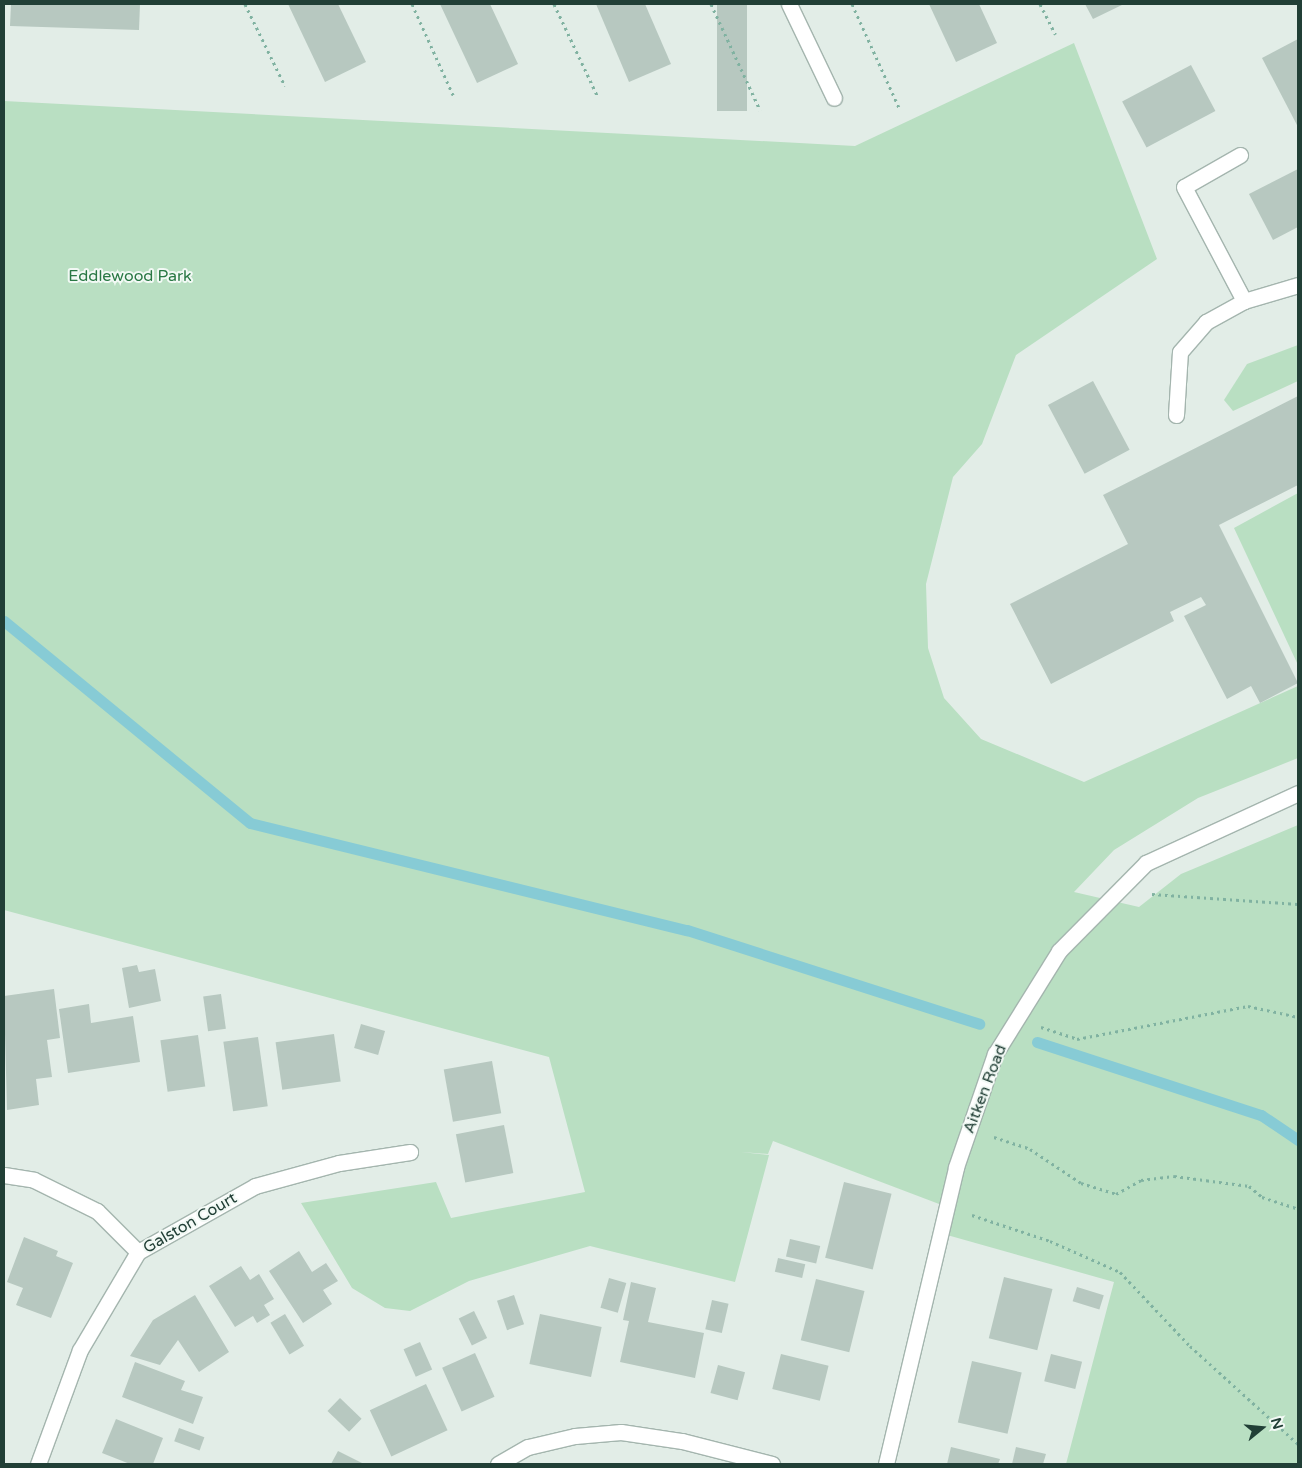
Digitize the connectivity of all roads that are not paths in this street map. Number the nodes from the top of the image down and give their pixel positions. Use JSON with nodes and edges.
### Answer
{"nodes":[{"id":1,"x":789,"y":4,"type":"edge"},
{"id":2,"x":834,"y":98,"type":"dead end"},
{"id":3,"x":1240,"y":155,"type":"dead end"},
{"id":4,"x":1298,"y":286,"type":"edge"},
{"id":5,"x":1244,"y":300,"type":"junction"},
{"id":6,"x":1176,"y":415,"type":"dead end"},
{"id":7,"x":1298,"y":794,"type":"edge"},
{"id":8,"x":410,"y":1152,"type":"dead end"},
{"id":9,"x":4,"y":1175,"type":"edge"},
{"id":10,"x":138,"y":1252,"type":"junction"},
{"id":11,"x":38,"y":1464,"type":"edge"},
{"id":12,"x":498,"y":1464,"type":"edge"},
{"id":13,"x":772,"y":1464,"type":"edge"},
{"id":14,"x":886,"y":1464,"type":"edge"}],
"edges":[{"from":1,"to":2,"type":"street"},
{"from":3,"to":5,"type":"street"},
{"from":4,"to":5,"type":"street"},
{"from":5,"to":6,"type":"street"},
{"from":7,"to":14,"type":"street","name":"Aitken Road"},
{"from":8,"to":10,"type":"street","name":"Galston Court"},
{"from":9,"to":10,"type":"street"},
{"from":10,"to":11,"type":"street","name":"Galston Court"},
{"from":12,"to":13,"type":"street"}]}
